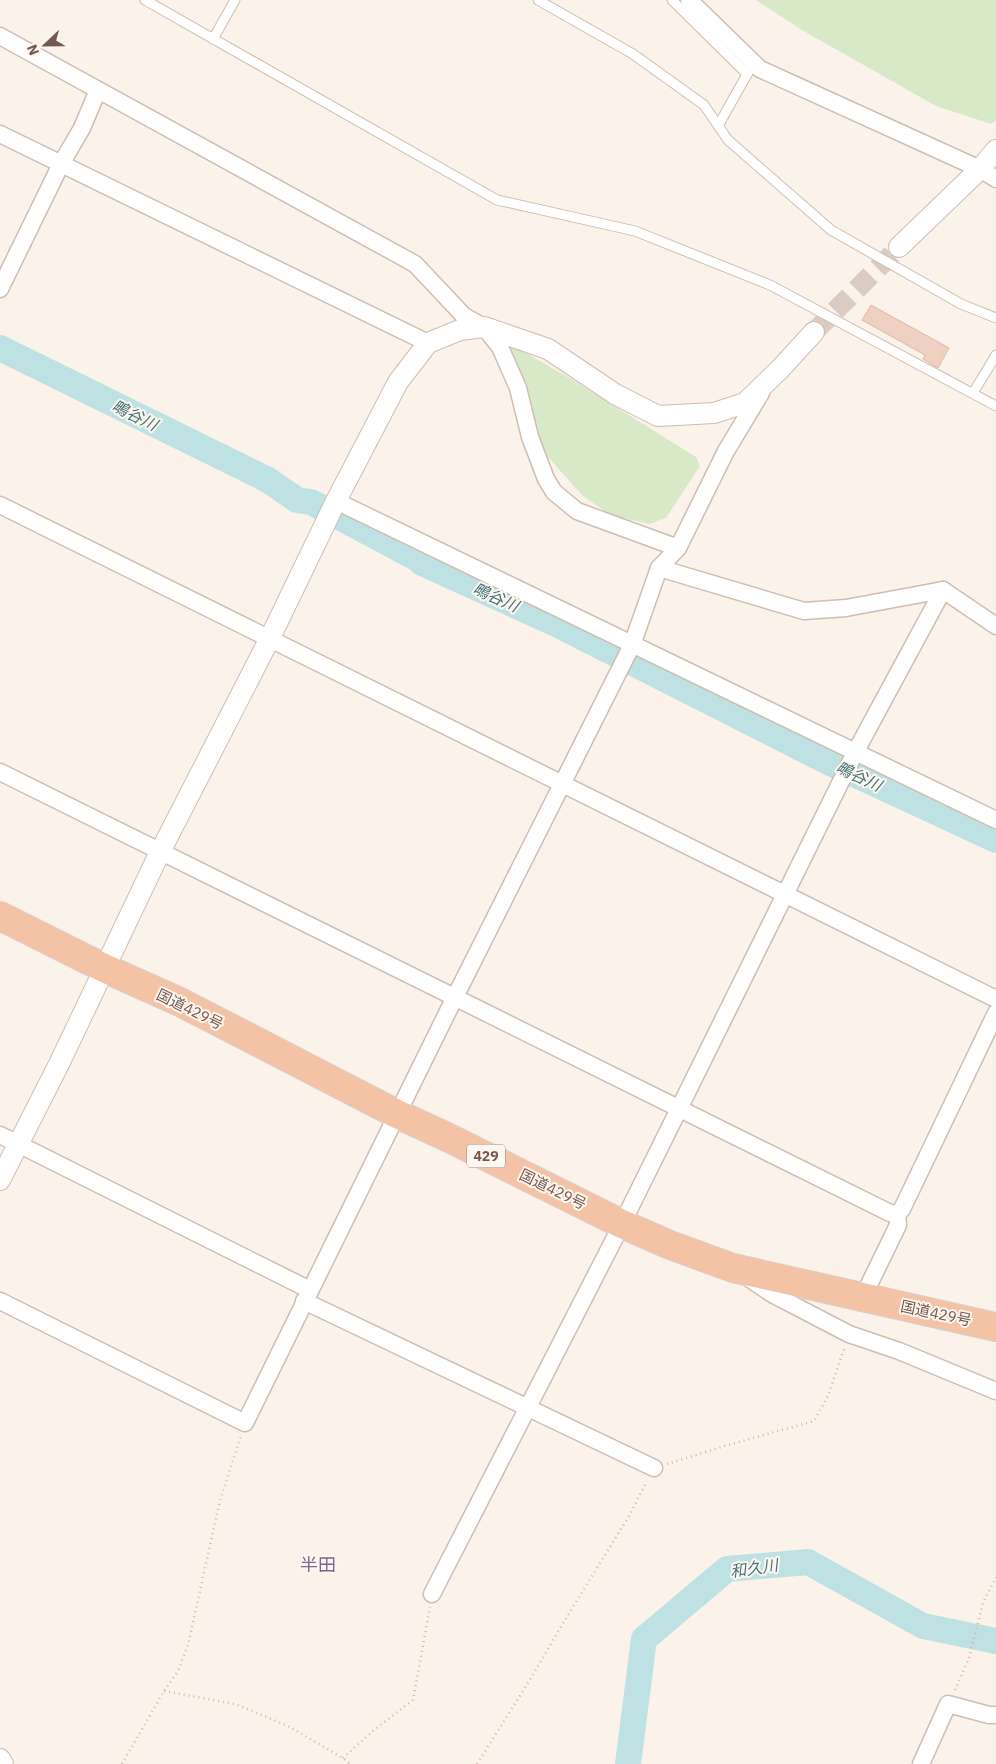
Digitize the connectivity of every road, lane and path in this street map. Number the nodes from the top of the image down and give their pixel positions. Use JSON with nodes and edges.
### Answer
{"nodes":[{"id":1,"x":145,"y":0,"type":"edge"},
{"id":2,"x":235,"y":0,"type":"edge"},
{"id":3,"x":538,"y":0,"type":"edge"},
{"id":4,"x":672,"y":0,"type":"edge"},
{"id":5,"x":688,"y":0,"type":"edge"},
{"id":6,"x":0,"y":36,"type":"edge"},
{"id":7,"x":213,"y":39,"type":"junction"},
{"id":8,"x":750,"y":68,"type":"junction"},
{"id":9,"x":98,"y":90,"type":"junction"},
{"id":10,"x":718,"y":126,"type":"junction"},
{"id":11,"x":0,"y":134,"type":"edge"},
{"id":12,"x":996,"y":150,"type":"edge"},
{"id":13,"x":61,"y":164,"type":"junction"},
{"id":14,"x":988,"y":174,"type":"edge"},
{"id":15,"x":899,"y":247,"type":"tunnel mouth"},
{"id":16,"x":0,"y":289,"type":"edge"},
{"id":17,"x":996,"y":318,"type":"edge"},
{"id":18,"x":484,"y":328,"type":"junction"},
{"id":19,"x":814,"y":332,"type":"tunnel mouth"},
{"id":20,"x":428,"y":343,"type":"junction"},
{"id":21,"x":996,"y":355,"type":"edge"},
{"id":22,"x":768,"y":381,"type":"junction"},
{"id":23,"x":973,"y":393,"type":"junction"},
{"id":24,"x":996,"y":406,"type":"edge"},
{"id":25,"x":336,"y":501,"type":"junction"},
{"id":26,"x":0,"y":505,"type":"edge"},
{"id":27,"x":678,"y":548,"type":"junction"},
{"id":28,"x":659,"y":568,"type":"junction"},
{"id":29,"x":943,"y":590,"type":"junction"},
{"id":30,"x":996,"y":626,"type":"edge"},
{"id":31,"x":269,"y":640,"type":"junction"},
{"id":32,"x":632,"y":644,"type":"junction"},
{"id":33,"x":856,"y":751,"type":"junction"},
{"id":34,"x":0,"y":772,"type":"edge"},
{"id":35,"x":561,"y":784,"type":"junction"},
{"id":36,"x":996,"y":820,"type":"edge"},
{"id":37,"x":160,"y":852,"type":"junction"},
{"id":38,"x":785,"y":894,"type":"junction"},
{"id":39,"x":0,"y":916,"type":"edge"},
{"id":40,"x":104,"y":968,"type":"junction"},
{"id":41,"x":455,"y":997,"type":"junction"},
{"id":42,"x":996,"y":998,"type":"edge"},
{"id":43,"x":996,"y":1013,"type":"edge"},
{"id":44,"x":678,"y":1109,"type":"junction"},
{"id":45,"x":397,"y":1114,"type":"junction"},
{"id":46,"x":9,"y":1139,"type":"edge"},
{"id":47,"x":0,"y":1180,"type":"edge"},
{"id":48,"x":898,"y":1214,"type":"junction"},
{"id":49,"x":622,"y":1224,"type":"junction"},
{"id":50,"x":733,"y":1268,"type":"junction"},
{"id":51,"x":307,"y":1295,"type":"junction"},
{"id":52,"x":863,"y":1297,"type":"junction"},
{"id":53,"x":0,"y":1301,"type":"edge"},
{"id":54,"x":996,"y":1326,"type":"edge"},
{"id":55,"x":849,"y":1334,"type":"junction"},
{"id":56,"x":996,"y":1392,"type":"edge"},
{"id":57,"x":527,"y":1407,"type":"junction"},
{"id":58,"x":245,"y":1423,"type":"junction"},
{"id":59,"x":654,"y":1468,"type":"junction"},
{"id":60,"x":996,"y":1577,"type":"edge"},
{"id":61,"x":432,"y":1594,"type":"joint"},
{"id":62,"x":164,"y":1692,"type":"junction"},
{"id":63,"x":948,"y":1704,"type":"junction"},
{"id":64,"x":996,"y":1715,"type":"edge"},
{"id":65,"x":0,"y":1758,"type":"edge"},
{"id":66,"x":342,"y":1758,"type":"junction"},
{"id":67,"x":4,"y":1764,"type":"edge"},
{"id":68,"x":122,"y":1764,"type":"edge"},
{"id":69,"x":350,"y":1764,"type":"edge"},
{"id":70,"x":477,"y":1764,"type":"edge"},
{"id":71,"x":921,"y":1764,"type":"edge"}],
"edges":[{"from":1,"to":7,"type":"lane"},
{"from":2,"to":7,"type":"lane"},
{"from":3,"to":10,"type":"lane"},
{"from":4,"to":8,"type":"lane"},
{"from":5,"to":8,"type":"street"},
{"from":6,"to":9,"type":"street"},
{"from":7,"to":23,"type":"lane"},
{"from":8,"to":10,"type":"lane"},
{"from":8,"to":14,"type":"street"},
{"from":9,"to":13,"type":"street"},
{"from":9,"to":18,"type":"street"},
{"from":10,"to":17,"type":"lane"},
{"from":11,"to":13,"type":"street"},
{"from":12,"to":14,"type":"street"},
{"from":13,"to":16,"type":"street"},
{"from":13,"to":20,"type":"street"},
{"from":14,"to":15,"type":"street"},
{"from":18,"to":20,"type":"street"},
{"from":18,"to":22,"type":"street"},
{"from":18,"to":27,"type":"street"},
{"from":19,"to":22,"type":"street"},
{"from":20,"to":25,"type":"street"},
{"from":21,"to":23,"type":"lane"},
{"from":22,"to":27,"type":"street"},
{"from":23,"to":24,"type":"lane"},
{"from":25,"to":31,"type":"street"},
{"from":25,"to":32,"type":"street"},
{"from":26,"to":31,"type":"street"},
{"from":27,"to":28,"type":"street"},
{"from":28,"to":29,"type":"street"},
{"from":28,"to":32,"type":"street"},
{"from":29,"to":30,"type":"street"},
{"from":29,"to":33,"type":"street"},
{"from":31,"to":35,"type":"street"},
{"from":31,"to":37,"type":"street"},
{"from":32,"to":33,"type":"street"},
{"from":32,"to":35,"type":"street"},
{"from":33,"to":36,"type":"street"},
{"from":33,"to":38,"type":"street"},
{"from":34,"to":37,"type":"street"},
{"from":35,"to":38,"type":"street"},
{"from":35,"to":41,"type":"street"},
{"from":37,"to":40,"type":"street"},
{"from":37,"to":41,"type":"street"},
{"from":38,"to":42,"type":"street"},
{"from":38,"to":44,"type":"street"},
{"from":39,"to":40,"type":"highway","name":"国道429号","number":"429"},
{"from":40,"to":45,"type":"highway","name":"国道429号","number":"429"},
{"from":40,"to":46,"type":"street"},
{"from":41,"to":44,"type":"street"},
{"from":41,"to":45,"type":"street"},
{"from":43,"to":48,"type":"street"},
{"from":44,"to":48,"type":"street"},
{"from":44,"to":49,"type":"street"},
{"from":45,"to":49,"type":"highway","name":"国道429号","number":"429"},
{"from":45,"to":51,"type":"street"},
{"from":46,"to":47,"type":"street"},
{"from":46,"to":51,"type":"street"},
{"from":48,"to":52,"type":"street"},
{"from":49,"to":50,"type":"highway","name":"国道429号","number":"429"},
{"from":49,"to":57,"type":"street"},
{"from":50,"to":52,"type":"highway","name":"国道429号","number":"429"},
{"from":50,"to":55,"type":"street"},
{"from":51,"to":57,"type":"street"},
{"from":51,"to":58,"type":"street"},
{"from":52,"to":54,"type":"highway","name":"国道429号","number":"429"},
{"from":53,"to":58,"type":"street"},
{"from":55,"to":56,"type":"street"},
{"from":55,"to":59,"type":"path"},
{"from":57,"to":59,"type":"street"},
{"from":57,"to":61,"type":"street"},
{"from":58,"to":62,"type":"path"},
{"from":59,"to":70,"type":"path"},
{"from":60,"to":63,"type":"path"},
{"from":61,"to":66,"type":"path"},
{"from":62,"to":66,"type":"path"},
{"from":62,"to":68,"type":"path"},
{"from":63,"to":64,"type":"street"},
{"from":63,"to":71,"type":"street"},
{"from":65,"to":67,"type":"street"},
{"from":66,"to":69,"type":"path"}]}
